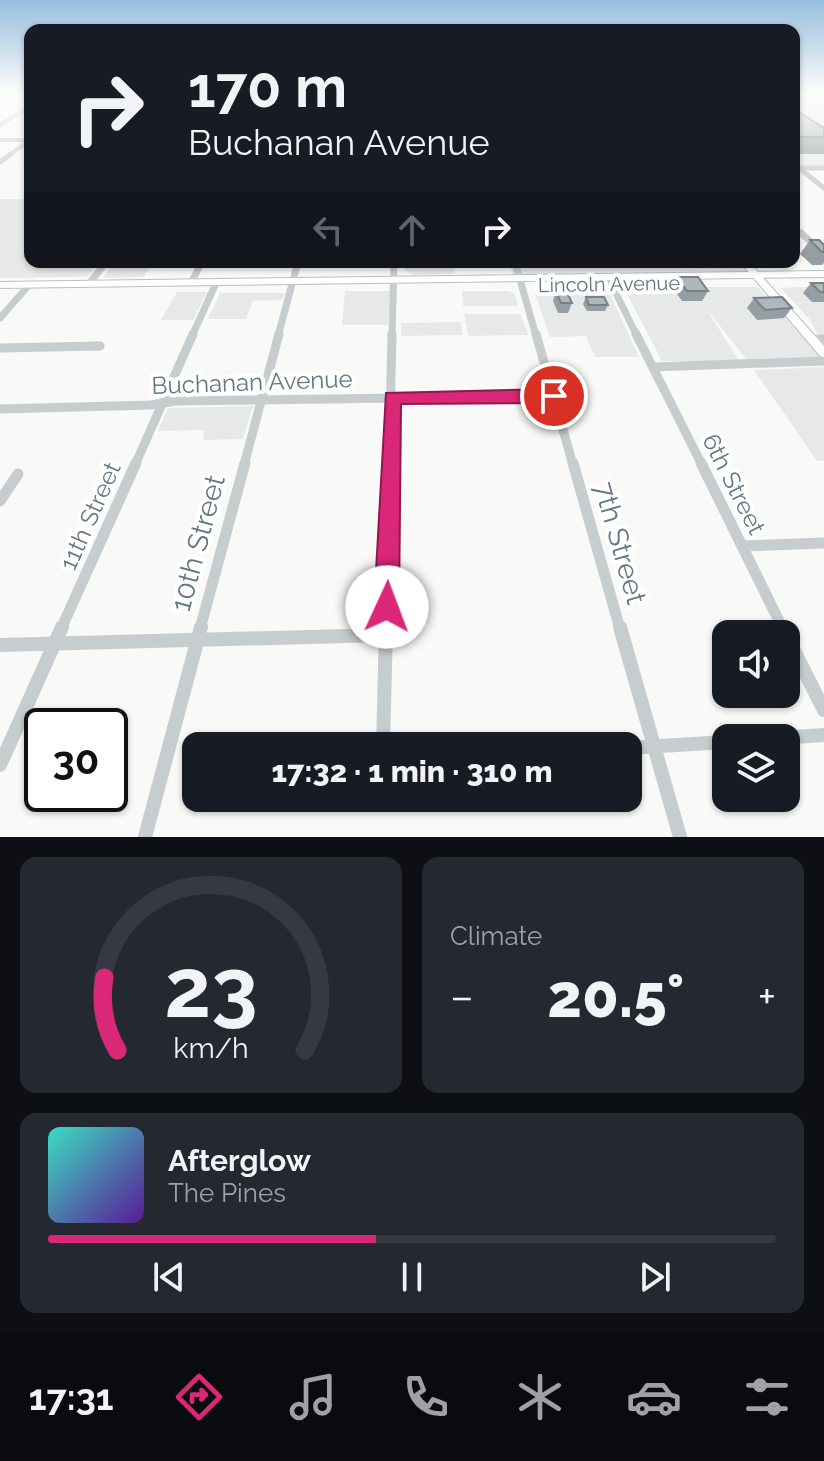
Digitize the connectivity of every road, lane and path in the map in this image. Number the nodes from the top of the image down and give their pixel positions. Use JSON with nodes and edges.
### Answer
{"nodes":[{"id":1,"x":0,"y":140,"type":"edge"},
{"id":2,"x":24,"y":140,"type":"edge"},
{"id":3,"x":24,"y":144,"type":"edge"},
{"id":4,"x":0,"y":162,"type":"edge"},
{"id":5,"x":800,"y":168,"type":"edge"},
{"id":6,"x":824,"y":168,"type":"edge"},
{"id":7,"x":800,"y":171,"type":"edge"},
{"id":8,"x":824,"y":188,"type":"edge"},
{"id":9,"x":800,"y":232,"type":"edge"},
{"id":10,"x":824,"y":254,"type":"edge"},
{"id":11,"x":101,"y":268,"type":"edge"},
{"id":12,"x":199,"y":268,"type":"edge"},
{"id":13,"x":297,"y":268,"type":"edge"},
{"id":14,"x":394,"y":268,"type":"edge"},
{"id":15,"x":517,"y":268,"type":"edge"},
{"id":16,"x":749,"y":268,"type":"edge"},
{"id":17,"x":824,"y":277,"type":"edge"},
{"id":18,"x":758,"y":278,"type":"junction"},
{"id":19,"x":610,"y":281,"type":"junction"},
{"id":20,"x":394,"y":282,"type":"junction"},
{"id":21,"x":521,"y":282,"type":"junction"},
{"id":22,"x":191,"y":283,"type":"junction"},
{"id":23,"x":216,"y":283,"type":"junction"},
{"id":24,"x":293,"y":283,"type":"junction"},
{"id":25,"x":89,"y":284,"type":"junction"},
{"id":26,"x":0,"y":285,"type":"edge"},
{"id":27,"x":29,"y":285,"type":"junction"},
{"id":28,"x":0,"y":318,"type":"edge"},
{"id":29,"x":812,"y":339,"type":"junction"},
{"id":30,"x":824,"y":339,"type":"edge"},
{"id":31,"x":100,"y":346,"type":"dead end"},
{"id":32,"x":0,"y":348,"type":"edge"},
{"id":33,"x":824,"y":353,"type":"edge"},
{"id":34,"x":824,"y":361,"type":"edge"},
{"id":35,"x":653,"y":367,"type":"junction"},
{"id":36,"x":554,"y":396,"type":"junction"},
{"id":37,"x":392,"y":398,"type":"junction"},
{"id":38,"x":261,"y":399,"type":"junction"},
{"id":39,"x":163,"y":404,"type":"junction"},
{"id":40,"x":0,"y":409,"type":"edge"},
{"id":41,"x":18,"y":474,"type":"dead end"},
{"id":42,"x":0,"y":501,"type":"edge"},
{"id":43,"x":824,"y":543,"type":"edge"},
{"id":44,"x":743,"y":546,"type":"junction"},
{"id":45,"x":386,"y":635,"type":"junction"},
{"id":46,"x":196,"y":639,"type":"junction"},
{"id":47,"x":55,"y":643,"type":"junction"},
{"id":48,"x":0,"y":645,"type":"edge"},
{"id":49,"x":824,"y":710,"type":"edge"},
{"id":50,"x":383,"y":732,"type":"edge"},
{"id":51,"x":824,"y":735,"type":"edge"},
{"id":52,"x":800,"y":737,"type":"edge"},
{"id":53,"x":712,"y":743,"type":"edge"},
{"id":54,"x":642,"y":747,"type":"edge"},
{"id":55,"x":653,"y":747,"type":"junction"},
{"id":56,"x":0,"y":765,"type":"edge"},
{"id":57,"x":145,"y":837,"type":"edge"},
{"id":58,"x":680,"y":837,"type":"edge"}],
"edges":[{"from":1,"to":2,"type":"street"},
{"from":3,"to":4,"type":"street"},
{"from":5,"to":6,"type":"street"},
{"from":7,"to":8,"type":"street"},
{"from":9,"to":10,"type":"street"},
{"from":11,"to":25,"type":"street"},
{"from":12,"to":22,"type":"street"},
{"from":13,"to":24,"type":"street","name":"10th Street"},
{"from":14,"to":20,"type":"street"},
{"from":15,"to":21,"type":"street","name":"7th Street"},
{"from":16,"to":18,"type":"street"},
{"from":17,"to":18,"type":"main road","name":"Lincoln Avenue"},
{"from":18,"to":19,"type":"main road","name":"Lincoln Avenue"},
{"from":18,"to":29,"type":"street"},
{"from":19,"to":21,"type":"main road","name":"Lincoln Avenue"},
{"from":19,"to":35,"type":"street","name":"6th Street"},
{"from":20,"to":21,"type":"main road","name":"Lincoln Avenue"},
{"from":20,"to":24,"type":"main road","name":"Lincoln Avenue"},
{"from":20,"to":37,"type":"street"},
{"from":21,"to":36,"type":"street","name":"7th Street"},
{"from":22,"to":23,"type":"main road","name":"Lincoln Avenue"},
{"from":22,"to":25,"type":"main road","name":"Lincoln Avenue"},
{"from":23,"to":24,"type":"main road","name":"Lincoln Avenue"},
{"from":23,"to":39,"type":"street","name":"11th Street"},
{"from":24,"to":38,"type":"street","name":"10th Street"},
{"from":25,"to":27,"type":"main road","name":"Lincoln Avenue"},
{"from":26,"to":27,"type":"main road","name":"Lincoln Avenue"},
{"from":27,"to":28,"type":"street"},
{"from":29,"to":30,"type":"street"},
{"from":29,"to":33,"type":"street"},
{"from":31,"to":32,"type":"street"},
{"from":34,"to":35,"type":"street"},
{"from":35,"to":44,"type":"street","name":"6th Street"},
{"from":36,"to":37,"type":"street","name":"Buchanan Avenue"},
{"from":36,"to":55,"type":"street","name":"7th Street"},
{"from":37,"to":38,"type":"street","name":"Buchanan Avenue"},
{"from":37,"to":45,"type":"street"},
{"from":38,"to":39,"type":"street","name":"Buchanan Avenue"},
{"from":38,"to":46,"type":"street","name":"10th Street"},
{"from":39,"to":40,"type":"street","name":"Buchanan Avenue"},
{"from":39,"to":47,"type":"street","name":"11th Street"},
{"from":41,"to":42,"type":"street"},
{"from":43,"to":44,"type":"street"},
{"from":44,"to":49,"type":"street","name":"6th Street"},
{"from":45,"to":46,"type":"street"},
{"from":45,"to":50,"type":"street"},
{"from":46,"to":47,"type":"street"},
{"from":46,"to":57,"type":"street","name":"10th Street"},
{"from":47,"to":48,"type":"street"},
{"from":47,"to":56,"type":"street","name":"11th Street"},
{"from":51,"to":52,"type":"street"},
{"from":53,"to":55,"type":"street"},
{"from":54,"to":55,"type":"street"},
{"from":55,"to":58,"type":"street","name":"7th Street"}]}
